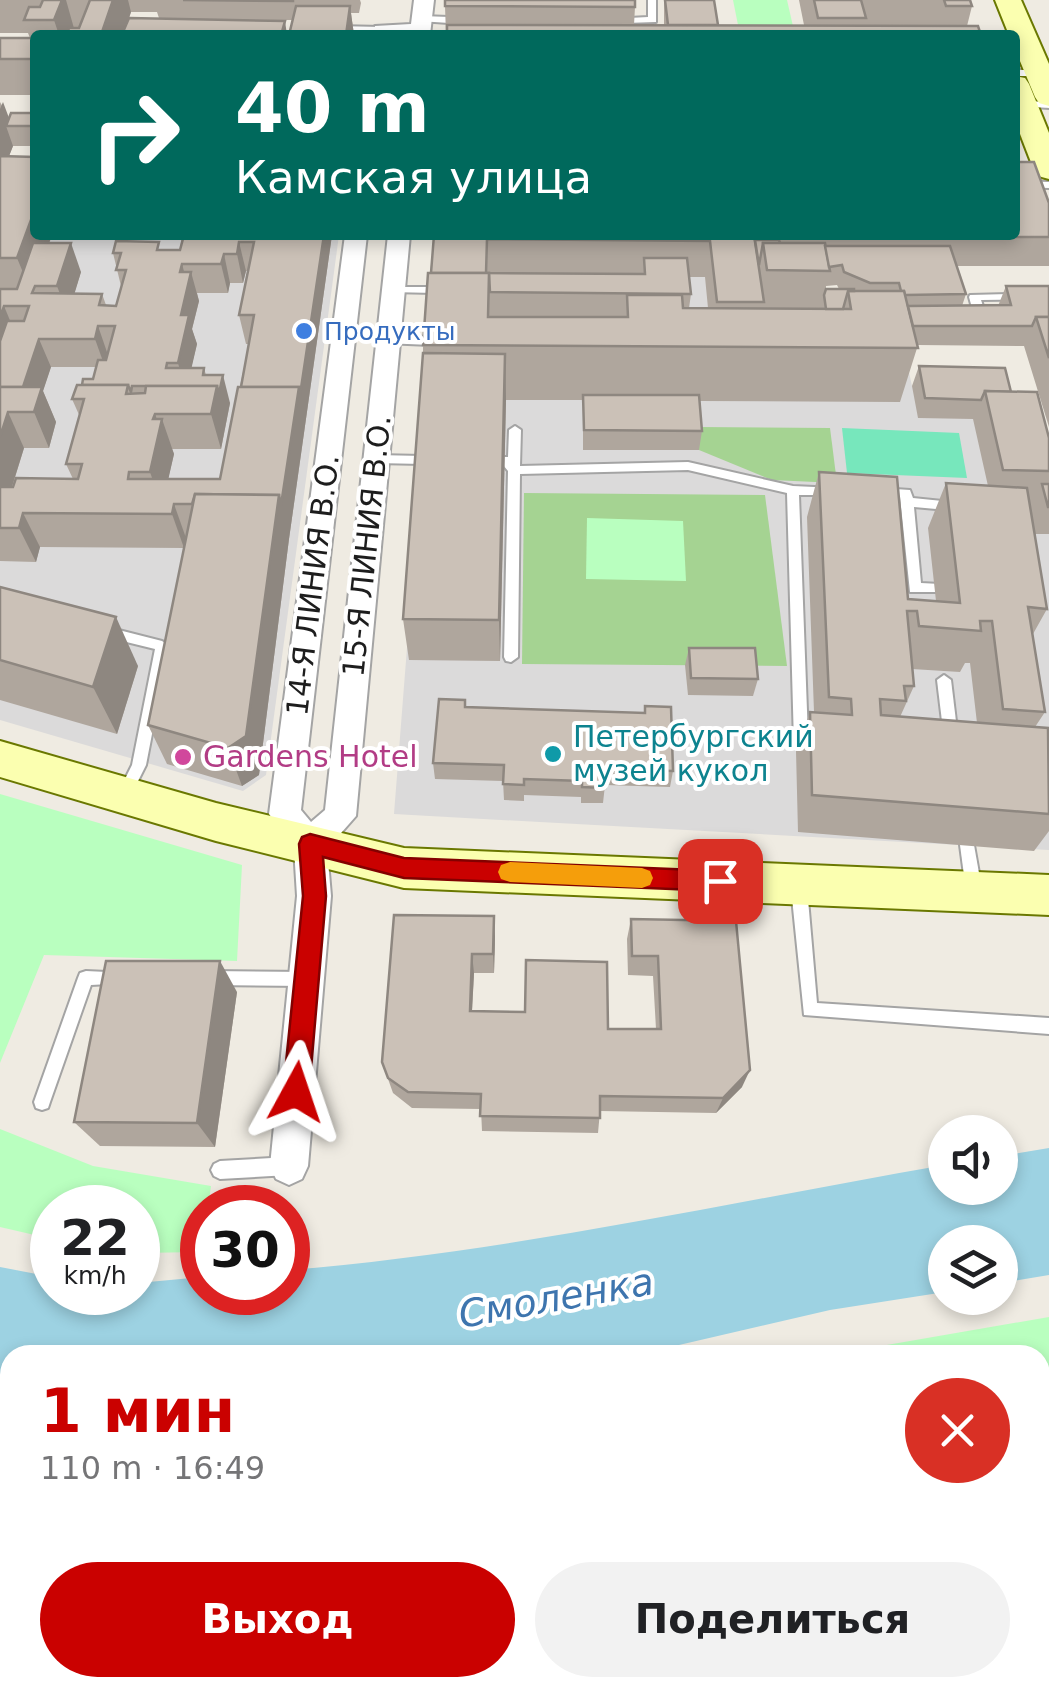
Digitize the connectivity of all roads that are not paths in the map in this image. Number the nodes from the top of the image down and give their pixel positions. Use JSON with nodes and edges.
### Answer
{"nodes":[{"id":1,"x":652,"y":0,"type":"edge"},
{"id":2,"x":982,"y":0,"type":"edge"},
{"id":3,"x":1008,"y":0,"type":"edge"},
{"id":4,"x":449,"y":20,"type":"edge"},
{"id":5,"x":422,"y":21,"type":"edge"},
{"id":6,"x":629,"y":21,"type":"edge"},
{"id":7,"x":382,"y":27,"type":"edge"},
{"id":8,"x":317,"y":28,"type":"edge"},
{"id":9,"x":994,"y":30,"type":"edge"},
{"id":10,"x":1016,"y":30,"type":"edge"},
{"id":11,"x":1020,"y":46,"type":"edge"},
{"id":12,"x":1034,"y":100,"type":"edge"},
{"id":13,"x":1049,"y":170,"type":"edge"},
{"id":14,"x":1020,"y":184,"type":"edge"},
{"id":15,"x":1049,"y":184,"type":"edge"},
{"id":16,"x":355,"y":240,"type":"edge"},
{"id":17,"x":399,"y":240,"type":"edge"},
{"id":18,"x":394,"y":290,"type":"junction"},
{"id":19,"x":435,"y":290,"type":"edge"},
{"id":20,"x":1049,"y":296,"type":"edge"},
{"id":21,"x":964,"y":318,"type":"edge"},
{"id":22,"x":343,"y":340,"type":"junction"},
{"id":23,"x":388,"y":340,"type":"junction"},
{"id":24,"x":431,"y":341,"type":"edge"},
{"id":25,"x":515,"y":430,"type":"dead end"},
{"id":26,"x":376,"y":459,"type":"junction"},
{"id":27,"x":423,"y":460,"type":"edge"},
{"id":28,"x":510,"y":465,"type":"junction"},
{"id":29,"x":793,"y":490,"type":"junction"},
{"id":30,"x":850,"y":491,"type":"edge"},
{"id":31,"x":868,"y":492,"type":"edge"},
{"id":32,"x":907,"y":502,"type":"junction"},
{"id":33,"x":980,"y":508,"type":"edge"},
{"id":34,"x":935,"y":588,"type":"dead end"},
{"id":35,"x":90,"y":627,"type":"edge"},
{"id":36,"x":511,"y":657,"type":"dead end"},
{"id":37,"x":944,"y":680,"type":"dead end"},
{"id":38,"x":836,"y":748,"type":"edge"},
{"id":39,"x":953,"y":755,"type":"edge"},
{"id":40,"x":0,"y":759,"type":"edge"},
{"id":41,"x":124,"y":795,"type":"junction"},
{"id":42,"x":310,"y":844,"type":"junction"},
{"id":43,"x":967,"y":845,"type":"edge"},
{"id":44,"x":799,"y":884,"type":"junction"},
{"id":45,"x":974,"y":892,"type":"junction"},
{"id":46,"x":1049,"y":895,"type":"edge"},
{"id":47,"x":140,"y":978,"type":"edge"},
{"id":48,"x":193,"y":978,"type":"edge"},
{"id":49,"x":306,"y":980,"type":"junction"},
{"id":50,"x":1049,"y":1026,"type":"edge"},
{"id":51,"x":42,"y":1102,"type":"dead end"},
{"id":52,"x":289,"y":1166,"type":"joint"},
{"id":53,"x":220,"y":1170,"type":"dead end"}],
"edges":[{"from":1,"to":6,"type":"lane"},
{"from":2,"to":9,"type":"street"},
{"from":3,"to":10,"type":"street"},
{"from":4,"to":5,"type":"lane"},
{"from":5,"to":7,"type":"street"},
{"from":7,"to":8,"type":"lane"},
{"from":11,"to":12,"type":"street"},
{"from":12,"to":13,"type":"street"},
{"from":14,"to":15,"type":"lane"},
{"from":16,"to":22,"type":"street","name":"14-Я ЛИНИЯ В.О."},
{"from":17,"to":18,"type":"street","name":"15-Я ЛИНИЯ В.О."},
{"from":18,"to":19,"type":"lane"},
{"from":18,"to":23,"type":"street","name":"15-Я ЛИНИЯ В.О."},
{"from":20,"to":21,"type":"lane"},
{"from":22,"to":23,"type":"street"},
{"from":22,"to":42,"type":"street","name":"14-Я ЛИНИЯ В.О."},
{"from":23,"to":24,"type":"lane"},
{"from":23,"to":26,"type":"street","name":"15-Я ЛИНИЯ В.О."},
{"from":25,"to":28,"type":"lane"},
{"from":26,"to":27,"type":"lane"},
{"from":26,"to":42,"type":"street","name":"15-Я ЛИНИЯ В.О."},
{"from":28,"to":29,"type":"lane"},
{"from":28,"to":36,"type":"lane"},
{"from":29,"to":30,"type":"lane"},
{"from":29,"to":38,"type":"lane"},
{"from":31,"to":32,"type":"lane"},
{"from":32,"to":33,"type":"lane"},
{"from":32,"to":34,"type":"lane"},
{"from":35,"to":41,"type":"lane"},
{"from":37,"to":39,"type":"lane"},
{"from":40,"to":41,"type":"street"},
{"from":41,"to":42,"type":"street"},
{"from":42,"to":44,"type":"street"},
{"from":42,"to":49,"type":"street","name":"14-Я ЛИНИЯ В.О."},
{"from":43,"to":45,"type":"lane"},
{"from":44,"to":45,"type":"street"},
{"from":44,"to":50,"type":"lane"},
{"from":45,"to":46,"type":"street"},
{"from":47,"to":51,"type":"lane"},
{"from":48,"to":49,"type":"lane"},
{"from":49,"to":52,"type":"street","name":"14-Я ЛИНИЯ В.О."},
{"from":52,"to":53,"type":"lane"}]}
